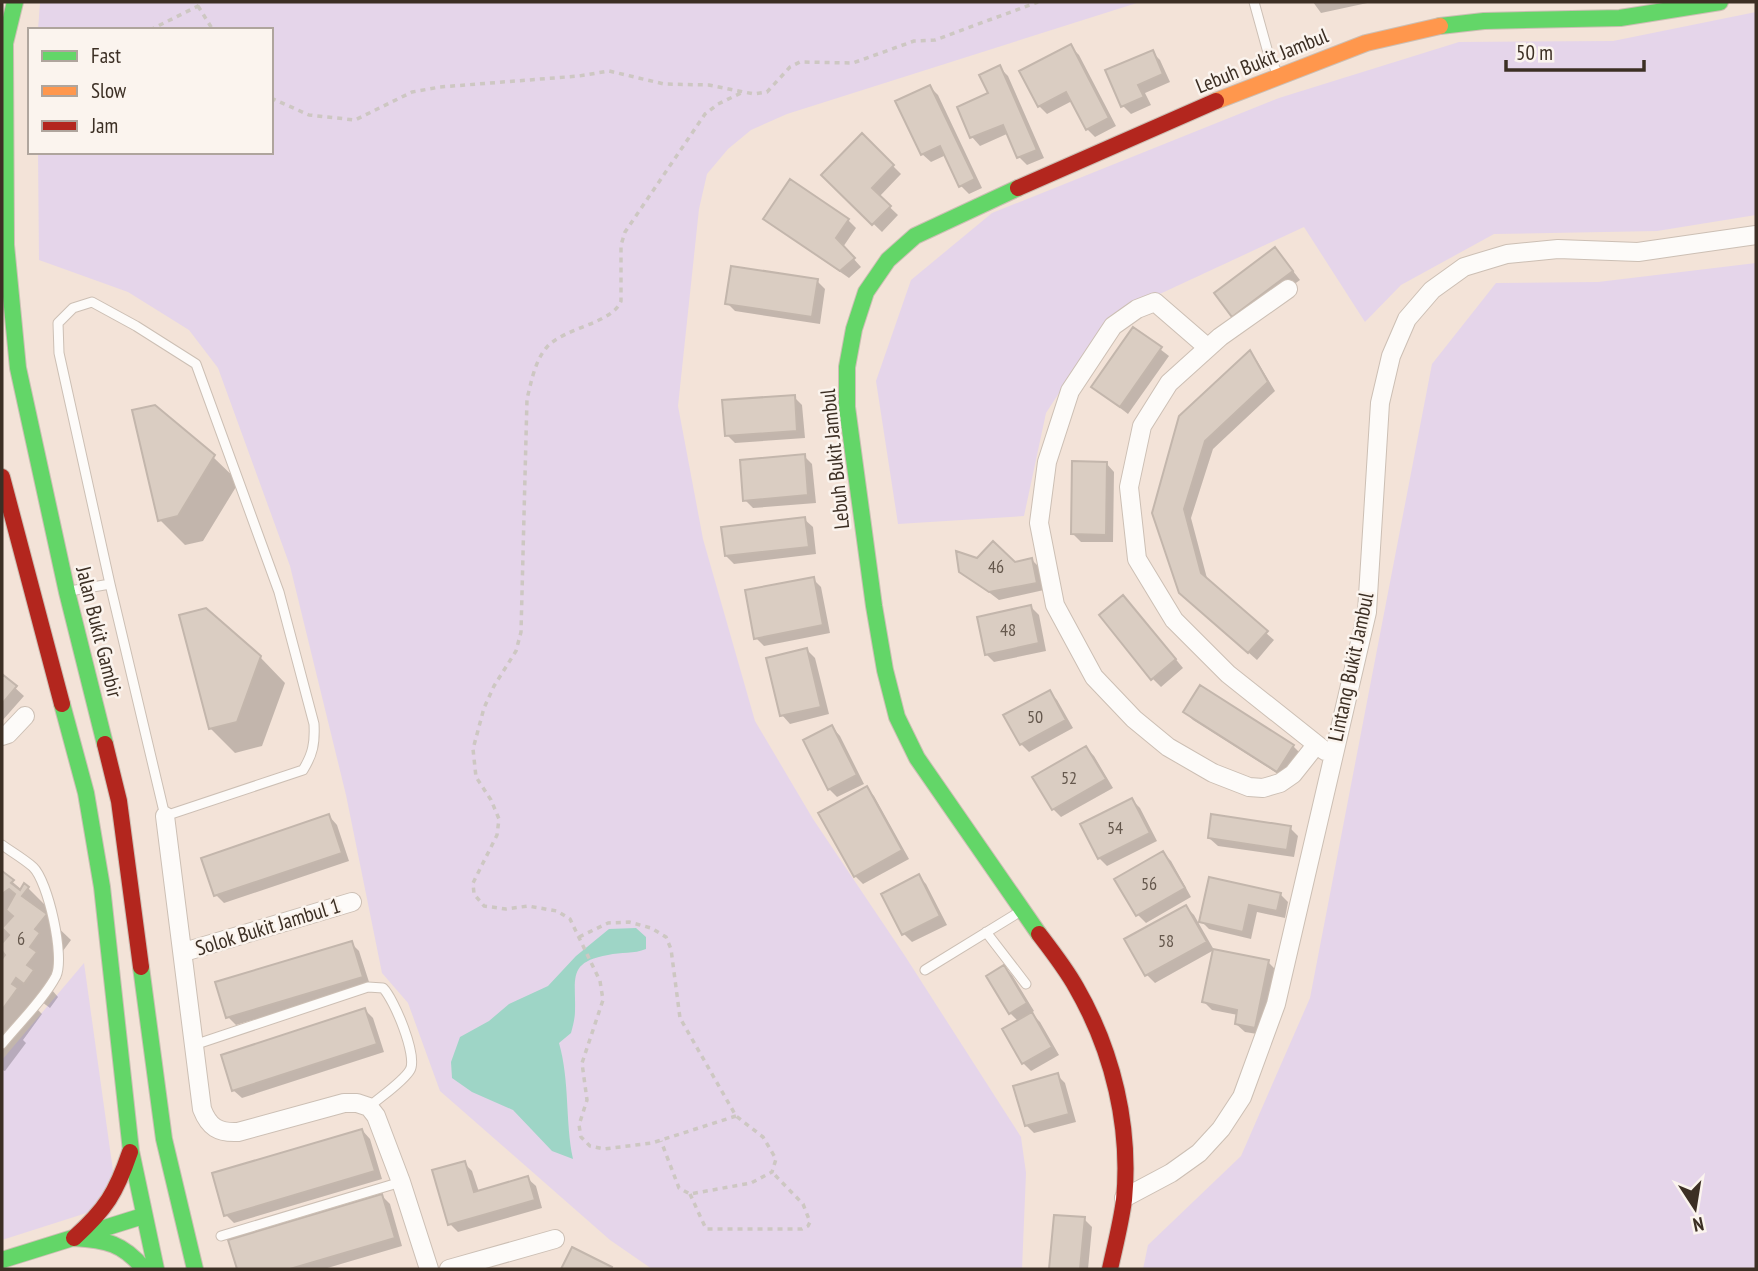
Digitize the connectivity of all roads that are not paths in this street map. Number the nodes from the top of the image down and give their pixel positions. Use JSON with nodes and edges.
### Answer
{"nodes":[{"id":1,"x":15,"y":2,"type":"edge"},
{"id":2,"x":1254,"y":2,"type":"edge"},
{"id":3,"x":1720,"y":2,"type":"edge"},
{"id":4,"x":1278,"y":76,"type":"junction"},
{"id":5,"x":1756,"y":235,"type":"edge"},
{"id":6,"x":1288,"y":289,"type":"dead end"},
{"id":7,"x":1207,"y":347,"type":"junction"},
{"id":8,"x":2,"y":477,"type":"edge"},
{"id":9,"x":110,"y":584,"type":"junction"},
{"id":10,"x":67,"y":592,"type":"junction"},
{"id":11,"x":25,"y":716,"type":"dead end"},
{"id":12,"x":2,"y":736,"type":"edge"},
{"id":13,"x":1316,"y":745,"type":"junction"},
{"id":14,"x":1333,"y":757,"type":"junction"},
{"id":15,"x":165,"y":816,"type":"junction"},
{"id":16,"x":2,"y":845,"type":"edge"},
{"id":17,"x":352,"y":902,"type":"dead end"},
{"id":18,"x":1023,"y":910,"type":"junction"},
{"id":19,"x":986,"y":932,"type":"junction"},
{"id":20,"x":184,"y":952,"type":"junction"},
{"id":21,"x":925,"y":970,"type":"dead end"},
{"id":22,"x":1026,"y":984,"type":"dead end"},
{"id":23,"x":2,"y":1044,"type":"edge"},
{"id":24,"x":194,"y":1045,"type":"junction"},
{"id":25,"x":369,"y":1107,"type":"junction"},
{"id":26,"x":164,"y":1139,"type":"junction"},
{"id":27,"x":131,"y":1151,"type":"junction"},
{"id":28,"x":401,"y":1182,"type":"junction"},
{"id":29,"x":1124,"y":1198,"type":"junction"},
{"id":30,"x":143,"y":1216,"type":"junction"},
{"id":31,"x":221,"y":1236,"type":"dead end"},
{"id":32,"x":74,"y":1238,"type":"junction"},
{"id":33,"x":555,"y":1239,"type":"dead end"},
{"id":34,"x":2,"y":1260,"type":"edge"},
{"id":35,"x":144,"y":1269,"type":"edge"},
{"id":36,"x":156,"y":1269,"type":"edge"},
{"id":37,"x":194,"y":1269,"type":"edge"},
{"id":38,"x":429,"y":1269,"type":"edge"},
{"id":39,"x":449,"y":1269,"type":"edge"},
{"id":40,"x":1110,"y":1269,"type":"edge"}],
"edges":[{"from":1,"to":10,"type":"main road","name":"Jalan Bukit Gambir"},
{"from":2,"to":4,"type":"lane"},
{"from":3,"to":4,"type":"main road","name":"Lebuh Bukit Jambul"},
{"from":4,"to":18,"type":"main road","name":"Lebuh Bukit Jambul"},
{"from":5,"to":14,"type":"street","name":"Lintang Bukit Jambul"},
{"from":6,"to":7,"type":"street"},
{"from":7,"to":13,"type":"street"},
{"from":7,"to":13,"type":"street"},
{"from":8,"to":27,"type":"main road"},
{"from":9,"to":10,"type":"lane"},
{"from":9,"to":15,"type":"lane"},
{"from":9,"to":15,"type":"lane"},
{"from":10,"to":26,"type":"main road","name":"Jalan Bukit Gambir"},
{"from":11,"to":12,"type":"street"},
{"from":13,"to":14,"type":"street"},
{"from":14,"to":29,"type":"street","name":"Lintang Bukit Jambul"},
{"from":15,"to":20,"type":"street","name":"Solok Bukit Jambul 1"},
{"from":16,"to":23,"type":"lane"},
{"from":17,"to":20,"type":"street","name":"Solok Bukit Jambul 1"},
{"from":18,"to":19,"type":"lane"},
{"from":18,"to":29,"type":"main road","name":"Lebuh Bukit Jambul"},
{"from":19,"to":21,"type":"lane"},
{"from":19,"to":22,"type":"lane"},
{"from":20,"to":24,"type":"street","name":"Solok Bukit Jambul 1"},
{"from":24,"to":25,"type":"street","name":"Solok Bukit Jambul 1"},
{"from":24,"to":25,"type":"lane"},
{"from":25,"to":28,"type":"street"},
{"from":26,"to":30,"type":"main road"},
{"from":26,"to":37,"type":"main road","name":"Jalan Bukit Gambir"},
{"from":27,"to":30,"type":"main road"},
{"from":27,"to":32,"type":"main road"},
{"from":28,"to":31,"type":"lane"},
{"from":28,"to":38,"type":"street"},
{"from":29,"to":40,"type":"main road","name":"Lebuh Bukit Jambul"},
{"from":30,"to":32,"type":"main road"},
{"from":30,"to":36,"type":"main road"},
{"from":30,"to":37,"type":"main road"},
{"from":32,"to":34,"type":"main road"},
{"from":32,"to":35,"type":"main road"},
{"from":33,"to":39,"type":"street"}]}
